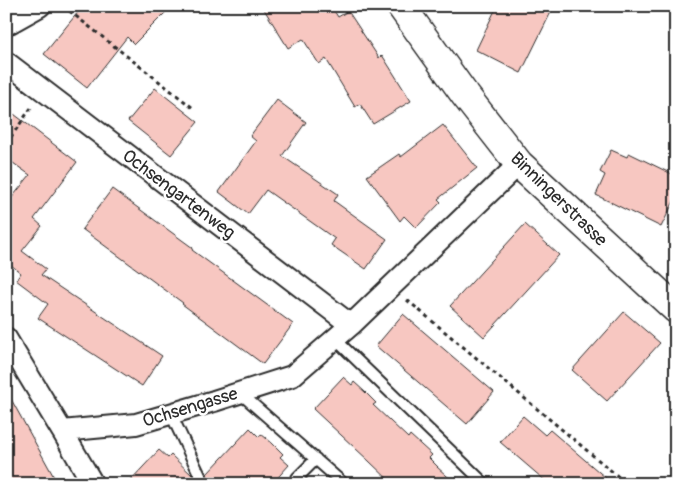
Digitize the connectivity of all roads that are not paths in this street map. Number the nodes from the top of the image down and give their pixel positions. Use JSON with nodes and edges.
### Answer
{"nodes":[{"id":1,"x":40,"y":6,"type":"edge"},
{"id":2,"x":400,"y":6,"type":"edge"},
{"id":3,"x":6,"y":25,"type":"edge"},
{"id":4,"x":6,"y":62,"type":"edge"},
{"id":5,"x":519,"y":164,"type":"junction"},
{"id":6,"x":676,"y":309,"type":"edge"},
{"id":7,"x":352,"y":325,"type":"junction"},
{"id":8,"x":6,"y":338,"type":"edge"},
{"id":9,"x":335,"y":339,"type":"junction"},
{"id":10,"x":240,"y":393,"type":"junction"},
{"id":11,"x":171,"y":414,"type":"junction"},
{"id":12,"x":62,"y":431,"type":"junction"},
{"id":13,"x":316,"y":458,"type":"junction"},
{"id":14,"x":93,"y":484,"type":"edge"},
{"id":15,"x":204,"y":484,"type":"edge"},
{"id":16,"x":303,"y":484,"type":"edge"},
{"id":17,"x":344,"y":484,"type":"edge"},
{"id":18,"x":485,"y":484,"type":"edge"}],
"edges":[{"from":1,"to":3,"type":"street"},
{"from":2,"to":5,"type":"street","name":"Binningerstrasse"},
{"from":4,"to":7,"type":"street","name":"Ochsengartenweg"},
{"from":5,"to":6,"type":"street","name":"Binningerstrasse"},
{"from":5,"to":7,"type":"street","name":"Ochsengasse"},
{"from":7,"to":9,"type":"street","name":"Ochsengasse"},
{"from":8,"to":12,"type":"street"},
{"from":9,"to":10,"type":"street","name":"Ochsengasse"},
{"from":9,"to":18,"type":"lane"},
{"from":10,"to":11,"type":"street","name":"Ochsengasse"},
{"from":10,"to":13,"type":"lane"},
{"from":11,"to":12,"type":"street","name":"Ochsengasse"},
{"from":11,"to":15,"type":"lane"},
{"from":12,"to":14,"type":"street"},
{"from":13,"to":16,"type":"lane"},
{"from":13,"to":17,"type":"lane"}]}
